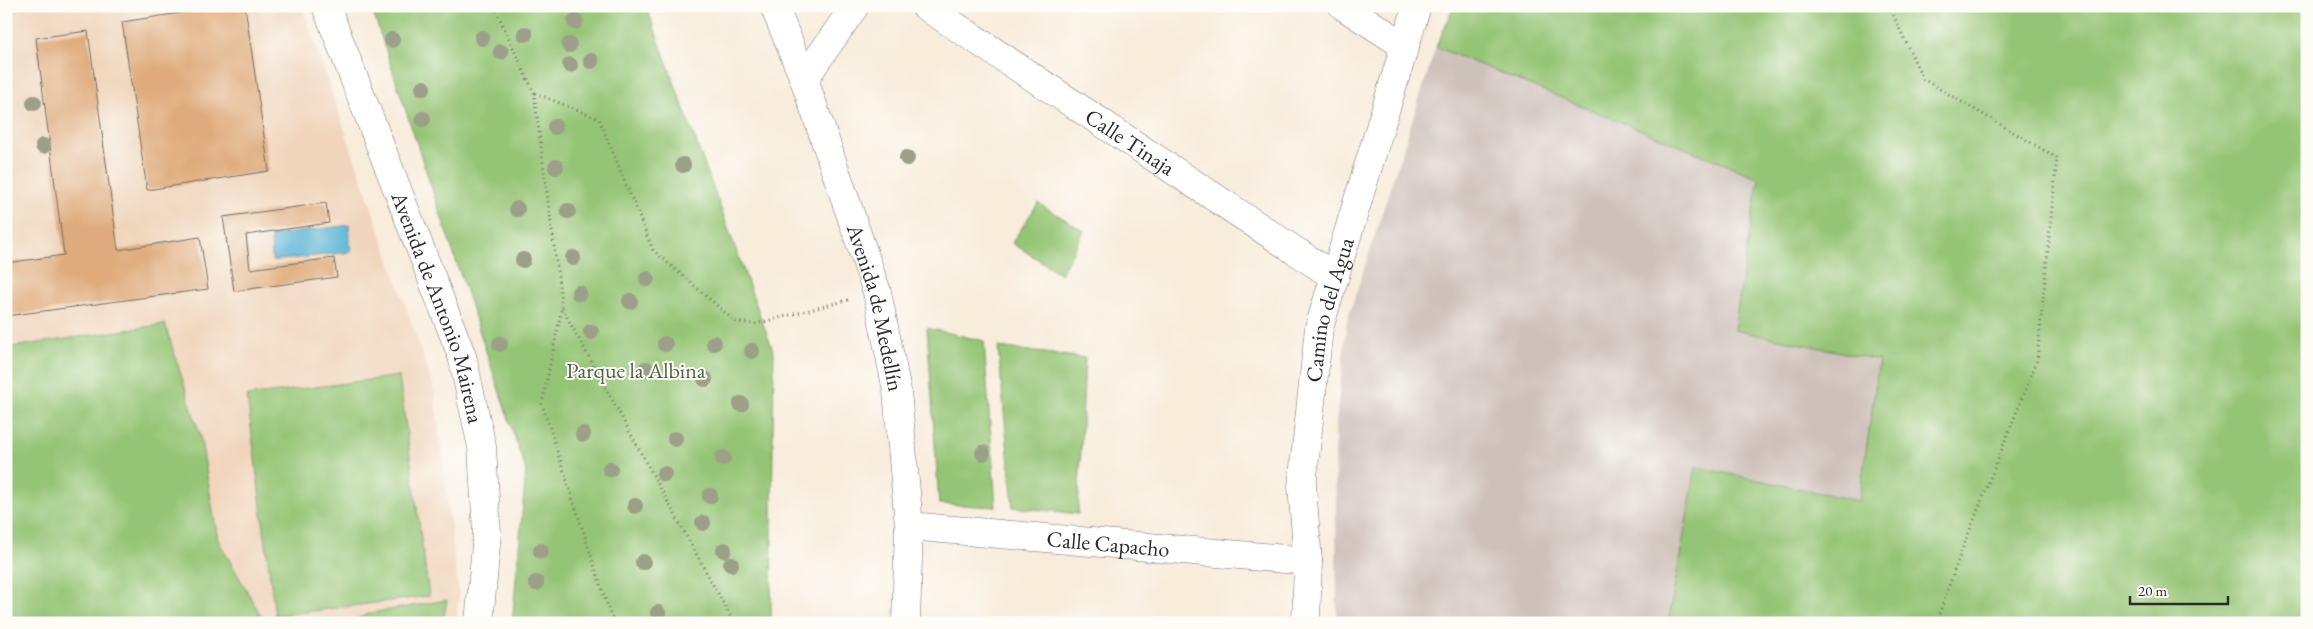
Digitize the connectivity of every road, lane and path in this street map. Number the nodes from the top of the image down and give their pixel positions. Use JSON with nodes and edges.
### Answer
{"nodes":[{"id":1,"x":326,"y":6,"type":"edge"},
{"id":2,"x":494,"y":6,"type":"edge"},
{"id":3,"x":774,"y":6,"type":"edge"},
{"id":4,"x":854,"y":6,"type":"edge"},
{"id":5,"x":925,"y":6,"type":"edge"},
{"id":6,"x":1343,"y":6,"type":"edge"},
{"id":7,"x":1417,"y":6,"type":"edge"},
{"id":8,"x":1890,"y":6,"type":"edge"},
{"id":9,"x":1405,"y":46,"type":"junction"},
{"id":10,"x":804,"y":80,"type":"junction"},
{"id":11,"x":534,"y":93,"type":"junction"},
{"id":12,"x":1335,"y":277,"type":"junction"},
{"id":13,"x":877,"y":292,"type":"junction"},
{"id":14,"x":562,"y":308,"type":"junction"},
{"id":15,"x":909,"y":526,"type":"junction"},
{"id":16,"x":1308,"y":561,"type":"junction"},
{"id":17,"x":479,"y":623,"type":"edge"},
{"id":18,"x":613,"y":623,"type":"edge"},
{"id":19,"x":734,"y":623,"type":"edge"},
{"id":20,"x":906,"y":623,"type":"edge"},
{"id":21,"x":1306,"y":623,"type":"edge"},
{"id":22,"x":1936,"y":623,"type":"edge"}],
"edges":[{"from":1,"to":17,"type":"street","name":"Avenida de Antonio Mairena"},
{"from":2,"to":11,"type":"path"},
{"from":3,"to":10,"type":"street","name":"Avenida de Medellín"},
{"from":4,"to":10,"type":"street"},
{"from":5,"to":12,"type":"street","name":"Calle Tinaja"},
{"from":6,"to":9,"type":"street"},
{"from":7,"to":9,"type":"street","name":"Camino del Agua"},
{"from":8,"to":22,"type":"path"},
{"from":9,"to":12,"type":"street","name":"Camino del Agua"},
{"from":10,"to":13,"type":"street","name":"Avenida de Medellín"},
{"from":11,"to":13,"type":"path"},
{"from":11,"to":14,"type":"path"},
{"from":12,"to":16,"type":"street","name":"Camino del Agua"},
{"from":13,"to":15,"type":"street","name":"Avenida de Medellín"},
{"from":14,"to":18,"type":"path"},
{"from":14,"to":19,"type":"path"},
{"from":15,"to":16,"type":"street","name":"Calle Capacho"},
{"from":15,"to":20,"type":"street","name":"Avenida de Medellín"},
{"from":16,"to":21,"type":"street","name":"Camino del Agua"}]}
